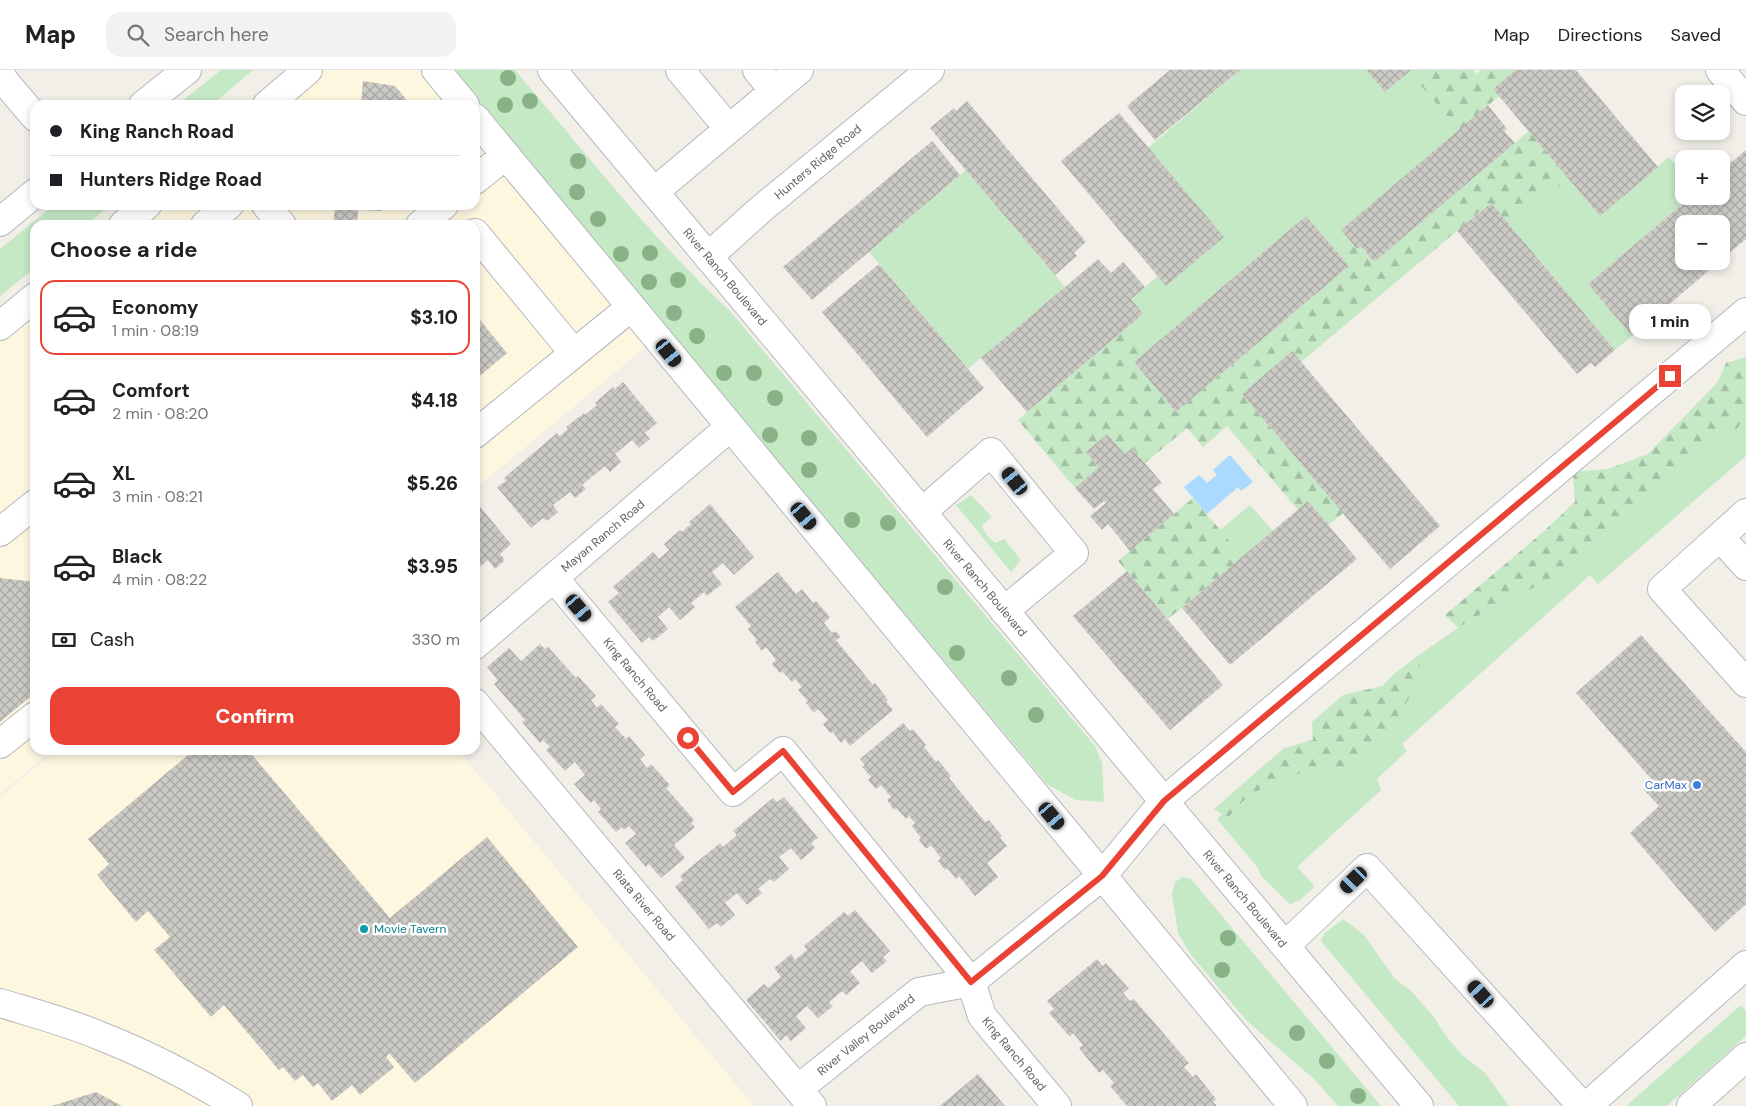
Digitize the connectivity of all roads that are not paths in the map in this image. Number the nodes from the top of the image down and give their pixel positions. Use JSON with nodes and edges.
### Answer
{"nodes":[{"id":1,"x":187,"y":70,"type":"edge"},
{"id":2,"x":308,"y":70,"type":"edge"},
{"id":3,"x":436,"y":70,"type":"edge"},
{"id":4,"x":552,"y":70,"type":"edge"},
{"id":5,"x":680,"y":70,"type":"edge"},
{"id":6,"x":757,"y":70,"type":"edge"},
{"id":7,"x":799,"y":70,"type":"edge"},
{"id":8,"x":930,"y":70,"type":"edge"},
{"id":9,"x":1720,"y":70,"type":"edge"},
{"id":10,"x":0,"y":74,"type":"edge"},
{"id":11,"x":774,"y":91,"type":"junction"},
{"id":12,"x":149,"y":100,"type":"edge"},
{"id":13,"x":273,"y":100,"type":"edge"},
{"id":14,"x":461,"y":100,"type":"edge"},
{"id":15,"x":1746,"y":101,"type":"edge"},
{"id":16,"x":30,"y":111,"type":"edge"},
{"id":17,"x":480,"y":124,"type":"edge"},
{"id":18,"x":730,"y":128,"type":"junction"},
{"id":19,"x":506,"y":155,"type":"junction"},
{"id":20,"x":480,"y":176,"type":"edge"},
{"id":21,"x":654,"y":192,"type":"junction"},
{"id":22,"x":30,"y":197,"type":"edge"},
{"id":23,"x":141,"y":210,"type":"edge"},
{"id":24,"x":224,"y":210,"type":"edge"},
{"id":25,"x":270,"y":210,"type":"edge"},
{"id":26,"x":438,"y":210,"type":"edge"},
{"id":27,"x":456,"y":210,"type":"edge"},
{"id":28,"x":129,"y":220,"type":"edge"},
{"id":29,"x":210,"y":220,"type":"edge"},
{"id":30,"x":278,"y":220,"type":"edge"},
{"id":31,"x":426,"y":220,"type":"edge"},
{"id":32,"x":464,"y":220,"type":"edge"},
{"id":33,"x":0,"y":222,"type":"edge"},
{"id":34,"x":480,"y":239,"type":"edge"},
{"id":35,"x":708,"y":257,"type":"junction"},
{"id":36,"x":30,"y":301,"type":"edge"},
{"id":37,"x":631,"y":307,"type":"junction"},
{"id":38,"x":1746,"y":312,"type":"edge"},
{"id":39,"x":0,"y":326,"type":"edge"},
{"id":40,"x":574,"y":353,"type":"junction"},
{"id":41,"x":730,"y":427,"type":"junction"},
{"id":42,"x":480,"y":430,"type":"edge"},
{"id":43,"x":30,"y":508,"type":"edge"},
{"id":44,"x":922,"y":512,"type":"junction"},
{"id":45,"x":1746,"y":513,"type":"edge"},
{"id":46,"x":0,"y":532,"type":"edge"},
{"id":47,"x":1720,"y":537,"type":"junction"},
{"id":48,"x":1746,"y":566,"type":"edge"},
{"id":49,"x":554,"y":578,"type":"junction"},
{"id":50,"x":1004,"y":611,"type":"junction"},
{"id":51,"x":480,"y":641,"type":"edge"},
{"id":52,"x":1746,"y":683,"type":"edge"},
{"id":53,"x":480,"y":709,"type":"edge"},
{"id":54,"x":30,"y":720,"type":"edge"},
{"id":55,"x":0,"y":744,"type":"edge"},
{"id":56,"x":1164,"y":801,"type":"junction"},
{"id":57,"x":1102,"y":876,"type":"junction"},
{"id":58,"x":1285,"y":946,"type":"junction"},
{"id":59,"x":1746,"y":965,"type":"edge"},
{"id":60,"x":971,"y":982,"type":"junction"},
{"id":61,"x":0,"y":1003,"type":"edge"},
{"id":62,"x":1746,"y":1058,"type":"edge"},
{"id":63,"x":805,"y":1098,"type":"edge"},
{"id":64,"x":238,"y":1106,"type":"edge"},
{"id":65,"x":1057,"y":1106,"type":"edge"},
{"id":66,"x":1293,"y":1106,"type":"edge"},
{"id":67,"x":1419,"y":1106,"type":"edge"},
{"id":68,"x":1582,"y":1106,"type":"edge"},
{"id":69,"x":1587,"y":1106,"type":"edge"},
{"id":70,"x":1691,"y":1106,"type":"edge"}],
"edges":[{"from":1,"to":12,"type":"street"},
{"from":2,"to":13,"type":"street"},
{"from":3,"to":14,"type":"street"},
{"from":4,"to":21,"type":"street","name":"River Ranch Boulevard"},
{"from":5,"to":18,"type":"street"},
{"from":6,"to":11,"type":"street"},
{"from":7,"to":11,"type":"street"},
{"from":8,"to":35,"type":"street","name":"Hunters Ridge Road"},
{"from":9,"to":15,"type":"street"},
{"from":10,"to":16,"type":"street"},
{"from":11,"to":18,"type":"street"},
{"from":17,"to":19,"type":"street"},
{"from":18,"to":21,"type":"street"},
{"from":19,"to":20,"type":"street"},
{"from":19,"to":37,"type":"street"},
{"from":21,"to":35,"type":"street","name":"River Ranch Boulevard"},
{"from":22,"to":33,"type":"street"},
{"from":23,"to":28,"type":"street"},
{"from":24,"to":29,"type":"street"},
{"from":25,"to":30,"type":"street"},
{"from":26,"to":31,"type":"street"},
{"from":27,"to":32,"type":"street"},
{"from":34,"to":40,"type":"street"},
{"from":35,"to":44,"type":"street","name":"River Ranch Boulevard"},
{"from":36,"to":39,"type":"street"},
{"from":37,"to":40,"type":"street"},
{"from":37,"to":41,"type":"street"},
{"from":38,"to":56,"type":"street"},
{"from":40,"to":42,"type":"street"},
{"from":41,"to":49,"type":"street","name":"Mayan Ranch Road"},
{"from":41,"to":57,"type":"street"},
{"from":43,"to":46,"type":"street"},
{"from":44,"to":50,"type":"street","name":"River Ranch Boulevard"},
{"from":44,"to":50,"type":"street"},
{"from":45,"to":47,"type":"street"},
{"from":47,"to":48,"type":"street"},
{"from":47,"to":52,"type":"street"},
{"from":49,"to":51,"type":"street","name":"Mayan Ranch Road"},
{"from":49,"to":60,"type":"street","name":"King Ranch Road"},
{"from":50,"to":56,"type":"street","name":"River Ranch Boulevard"},
{"from":53,"to":63,"type":"street","name":"Riata River Road"},
{"from":54,"to":55,"type":"street"},
{"from":56,"to":57,"type":"street","name":"River Valley Boulevard"},
{"from":56,"to":58,"type":"street","name":"River Ranch Boulevard"},
{"from":57,"to":60,"type":"street","name":"River Valley Boulevard"},
{"from":57,"to":66,"type":"street"},
{"from":58,"to":67,"type":"street","name":"River Ranch Boulevard"},
{"from":58,"to":68,"type":"street"},
{"from":59,"to":69,"type":"street"},
{"from":60,"to":63,"type":"street","name":"River Valley Boulevard"},
{"from":60,"to":65,"type":"street","name":"King Ranch Road"},
{"from":61,"to":64,"type":"street"},
{"from":62,"to":70,"type":"street"}]}
